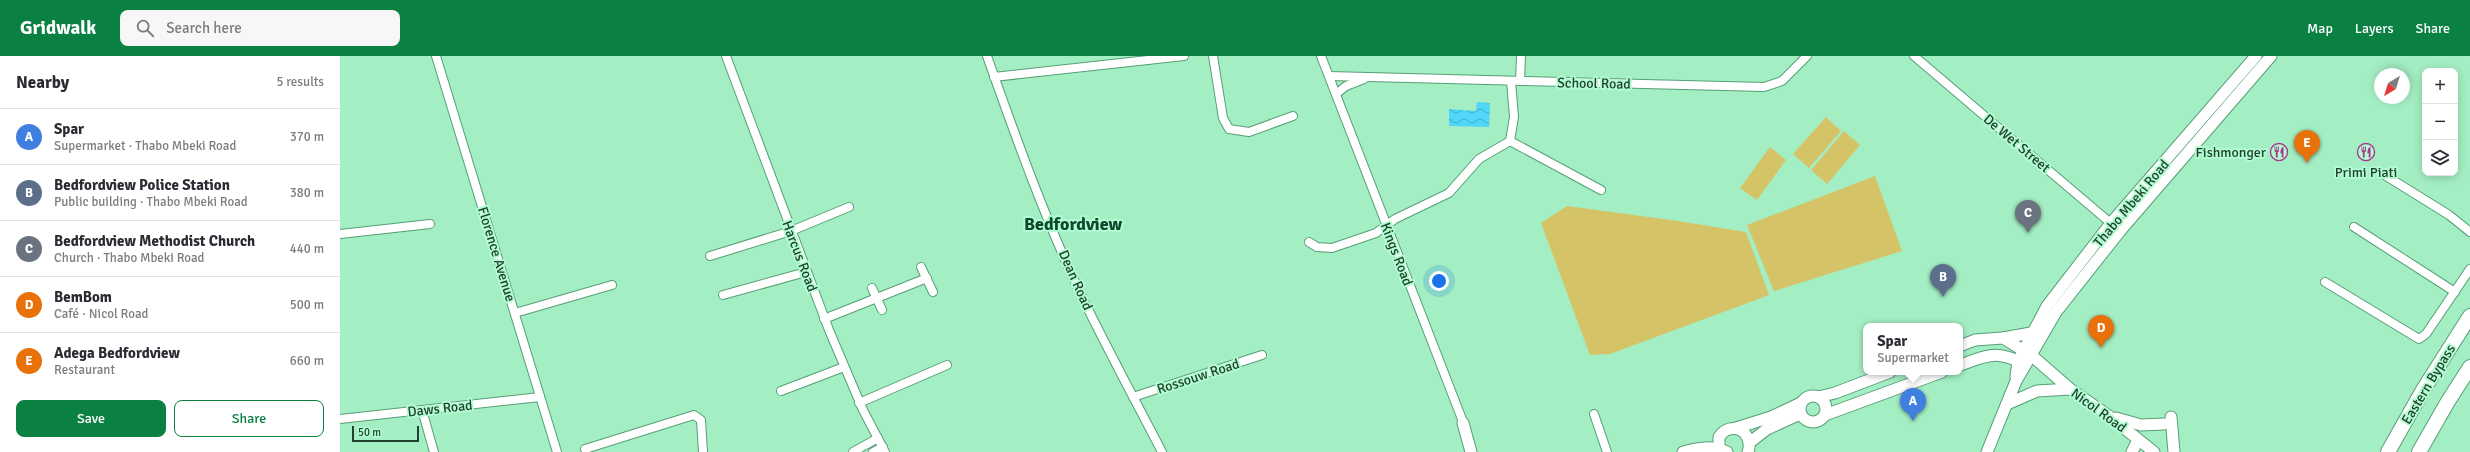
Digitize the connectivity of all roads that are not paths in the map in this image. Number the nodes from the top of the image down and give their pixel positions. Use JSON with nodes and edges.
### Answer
{"nodes":[{"id":1,"x":436,"y":56,"type":"edge"},
{"id":2,"x":726,"y":56,"type":"edge"},
{"id":3,"x":987,"y":56,"type":"edge"},
{"id":4,"x":1184,"y":56,"type":"edge"},
{"id":5,"x":1213,"y":56,"type":"edge"},
{"id":6,"x":1321,"y":56,"type":"edge"},
{"id":7,"x":1521,"y":56,"type":"edge"},
{"id":8,"x":1807,"y":56,"type":"edge"},
{"id":9,"x":1914,"y":56,"type":"edge"},
{"id":10,"x":2256,"y":56,"type":"edge"},
{"id":11,"x":2271,"y":56,"type":"edge"},
{"id":12,"x":1329,"y":76,"type":"junction"},
{"id":13,"x":994,"y":77,"type":"junction"},
{"id":14,"x":1370,"y":77,"type":"junction"},
{"id":15,"x":1511,"y":81,"type":"junction"},
{"id":16,"x":1520,"y":81,"type":"junction"},
{"id":17,"x":2240,"y":82,"type":"junction"},
{"id":18,"x":1336,"y":94,"type":"junction"},
{"id":19,"x":1293,"y":116,"type":"dead end"},
{"id":20,"x":1510,"y":141,"type":"junction"},
{"id":21,"x":2383,"y":174,"type":"dead end"},
{"id":22,"x":1601,"y":190,"type":"dead end"},
{"id":23,"x":849,"y":207,"type":"dead end"},
{"id":24,"x":430,"y":224,"type":"dead end"},
{"id":25,"x":1385,"y":226,"type":"junction"},
{"id":26,"x":2116,"y":227,"type":"junction"},
{"id":27,"x":2354,"y":227,"type":"dead end"},
{"id":28,"x":791,"y":231,"type":"junction"},
{"id":29,"x":2470,"y":232,"type":"edge"},
{"id":30,"x":340,"y":234,"type":"edge"},
{"id":31,"x":1309,"y":242,"type":"dead end"},
{"id":32,"x":710,"y":256,"type":"dead end"},
{"id":33,"x":921,"y":267,"type":"dead end"},
{"id":34,"x":2470,"y":269,"type":"edge"},
{"id":35,"x":806,"y":272,"type":"junction"},
{"id":36,"x":927,"y":278,"type":"junction"},
{"id":37,"x":2325,"y":282,"type":"dead end"},
{"id":38,"x":612,"y":285,"type":"dead end"},
{"id":39,"x":872,"y":288,"type":"dead end"},
{"id":40,"x":933,"y":292,"type":"dead end"},
{"id":41,"x":2455,"y":292,"type":"junction"},
{"id":42,"x":723,"y":295,"type":"dead end"},
{"id":43,"x":877,"y":298,"type":"junction"},
{"id":44,"x":882,"y":310,"type":"dead end"},
{"id":45,"x":515,"y":313,"type":"junction"},
{"id":46,"x":2470,"y":316,"type":"edge"},
{"id":47,"x":824,"y":319,"type":"junction"},
{"id":48,"x":2036,"y":334,"type":"junction"},
{"id":49,"x":2003,"y":338,"type":"junction"},
{"id":50,"x":1963,"y":345,"type":"edge"},
{"id":51,"x":1963,"y":351,"type":"edge"},
{"id":52,"x":1262,"y":355,"type":"dead end"},
{"id":53,"x":2024,"y":357,"type":"junction"},
{"id":54,"x":1965,"y":364,"type":"edge"},
{"id":55,"x":947,"y":365,"type":"dead end"},
{"id":56,"x":844,"y":367,"type":"junction"},
{"id":57,"x":2470,"y":367,"type":"edge"},
{"id":58,"x":1882,"y":375,"type":"edge"},
{"id":59,"x":1934,"y":375,"type":"edge"},
{"id":60,"x":2070,"y":389,"type":"junction"},
{"id":61,"x":781,"y":391,"type":"dead end"},
{"id":62,"x":540,"y":396,"type":"junction"},
{"id":63,"x":1133,"y":397,"type":"junction"},
{"id":64,"x":1818,"y":397,"type":"junction"},
{"id":65,"x":859,"y":403,"type":"junction"},
{"id":66,"x":2007,"y":404,"type":"junction"},
{"id":67,"x":1801,"y":409,"type":"junction"},
{"id":68,"x":422,"y":410,"type":"junction"},
{"id":69,"x":1594,"y":414,"type":"dead end"},
{"id":70,"x":1825,"y":415,"type":"junction"},
{"id":71,"x":2109,"y":416,"type":"junction"},
{"id":72,"x":340,"y":419,"type":"edge"},
{"id":73,"x":1463,"y":423,"type":"joint"},
{"id":74,"x":1736,"y":428,"type":"junction"},
{"id":75,"x":1721,"y":434,"type":"junction"},
{"id":76,"x":878,"y":438,"type":"junction"},
{"id":77,"x":2138,"y":440,"type":"junction"},
{"id":78,"x":1749,"y":448,"type":"edge"},
{"id":79,"x":585,"y":449,"type":"dead end"},
{"id":80,"x":884,"y":449,"type":"edge"},
{"id":81,"x":1472,"y":450,"type":"edge"},
{"id":82,"x":1721,"y":451,"type":"edge"},
{"id":83,"x":2150,"y":451,"type":"edge"},
{"id":84,"x":434,"y":452,"type":"edge"},
{"id":85,"x":557,"y":452,"type":"edge"},
{"id":86,"x":703,"y":452,"type":"edge"},
{"id":87,"x":853,"y":452,"type":"edge"},
{"id":88,"x":873,"y":452,"type":"edge"},
{"id":89,"x":1162,"y":452,"type":"edge"},
{"id":90,"x":1607,"y":452,"type":"edge"},
{"id":91,"x":1683,"y":452,"type":"edge"},
{"id":92,"x":1987,"y":452,"type":"edge"},
{"id":93,"x":2132,"y":452,"type":"edge"},
{"id":94,"x":2174,"y":452,"type":"edge"},
{"id":95,"x":2388,"y":452,"type":"edge"},
{"id":96,"x":2420,"y":452,"type":"edge"}],
"edges":[{"from":1,"to":45,"type":"street","name":"Florence Avenue"},
{"from":2,"to":28,"type":"street","name":"Harcus Road"},
{"from":3,"to":13,"type":"street","name":"Dean Road"},
{"from":4,"to":13,"type":"street"},
{"from":5,"to":19,"type":"street"},
{"from":6,"to":12,"type":"street","name":"Kings Road"},
{"from":7,"to":16,"type":"street"},
{"from":8,"to":16,"type":"street","name":"School Road"},
{"from":9,"to":26,"type":"street","name":"De Wet Street"},
{"from":10,"to":17,"type":"main road"},
{"from":11,"to":17,"type":"main road"},
{"from":12,"to":14,"type":"street","name":"School Road"},
{"from":12,"to":18,"type":"street","name":"Kings Road"},
{"from":13,"to":63,"type":"street","name":"Dean Road"},
{"from":14,"to":15,"type":"street","name":"School Road"},
{"from":14,"to":18,"type":"street","name":"School Road"},
{"from":15,"to":16,"type":"street","name":"School Road"},
{"from":15,"to":20,"type":"street"},
{"from":17,"to":26,"type":"main road","name":"Thabo Mbeki Road"},
{"from":17,"to":26,"type":"main road","name":"Thabo Mbeki Road"},
{"from":18,"to":25,"type":"street","name":"Kings Road"},
{"from":20,"to":22,"type":"street"},
{"from":20,"to":25,"type":"street"},
{"from":21,"to":29,"type":"street"},
{"from":23,"to":28,"type":"street"},
{"from":24,"to":30,"type":"street"},
{"from":25,"to":31,"type":"street"},
{"from":25,"to":73,"type":"street","name":"Kings Road"},
{"from":26,"to":48,"type":"main road","name":"Thabo Mbeki Road"},
{"from":27,"to":41,"type":"street"},
{"from":28,"to":32,"type":"street"},
{"from":28,"to":35,"type":"street","name":"Harcus Road"},
{"from":33,"to":36,"type":"street"},
{"from":34,"to":41,"type":"street"},
{"from":35,"to":42,"type":"street"},
{"from":35,"to":47,"type":"street","name":"Harcus Road"},
{"from":36,"to":40,"type":"street"},
{"from":36,"to":43,"type":"street"},
{"from":37,"to":41,"type":"street"},
{"from":38,"to":45,"type":"street"},
{"from":39,"to":43,"type":"street"},
{"from":43,"to":44,"type":"street"},
{"from":43,"to":47,"type":"street"},
{"from":45,"to":62,"type":"street","name":"Florence Avenue"},
{"from":46,"to":95,"type":"highway","name":"Eastern Bypass"},
{"from":47,"to":56,"type":"street","name":"Harcus Road"},
{"from":48,"to":49,"type":"main road"},
{"from":48,"to":53,"type":"main road","name":"Thabo Mbeki Road"},
{"from":49,"to":50,"type":"main road"},
{"from":49,"to":53,"type":"main road"},
{"from":51,"to":54,"type":"main road"},
{"from":52,"to":63,"type":"street","name":"Rossouw Road"},
{"from":53,"to":54,"type":"main road"},
{"from":53,"to":60,"type":"main road","name":"Nicol Road"},
{"from":53,"to":66,"type":"main road"},
{"from":55,"to":65,"type":"street"},
{"from":56,"to":61,"type":"street"},
{"from":56,"to":65,"type":"street","name":"Harcus Road"},
{"from":57,"to":96,"type":"highway","name":"Eastern Bypass"},
{"from":58,"to":64,"type":"main road"},
{"from":59,"to":70,"type":"main road"},
{"from":60,"to":66,"type":"main road"},
{"from":60,"to":71,"type":"main road","name":"Nicol Road"},
{"from":62,"to":68,"type":"street","name":"Daws Road"},
{"from":62,"to":85,"type":"street","name":"Florence Avenue"},
{"from":63,"to":89,"type":"street","name":"Dean Road"},
{"from":64,"to":67,"type":"main road"},
{"from":64,"to":70,"type":"main road"},
{"from":65,"to":76,"type":"street","name":"Harcus Road"},
{"from":66,"to":92,"type":"main road"},
{"from":67,"to":70,"type":"main road"},
{"from":67,"to":74,"type":"main road"},
{"from":67,"to":78,"type":"main road"},
{"from":68,"to":72,"type":"street","name":"Daws Road"},
{"from":68,"to":84,"type":"street"},
{"from":69,"to":90,"type":"street"},
{"from":71,"to":77,"type":"main road","name":"Nicol Road"},
{"from":71,"to":94,"type":"main road"},
{"from":73,"to":81,"type":"main road"},
{"from":74,"to":75,"type":"main road"},
{"from":74,"to":78,"type":"main road"},
{"from":75,"to":82,"type":"main road"},
{"from":75,"to":91,"type":"main road"},
{"from":76,"to":80,"type":"street","name":"Harcus Road"},
{"from":76,"to":87,"type":"street"},
{"from":77,"to":83,"type":"main road","name":"Nicol Road"},
{"from":77,"to":93,"type":"main road"},
{"from":79,"to":86,"type":"street"},
{"from":80,"to":88,"type":"street"},
{"from":82,"to":91,"type":"main road"}]}
